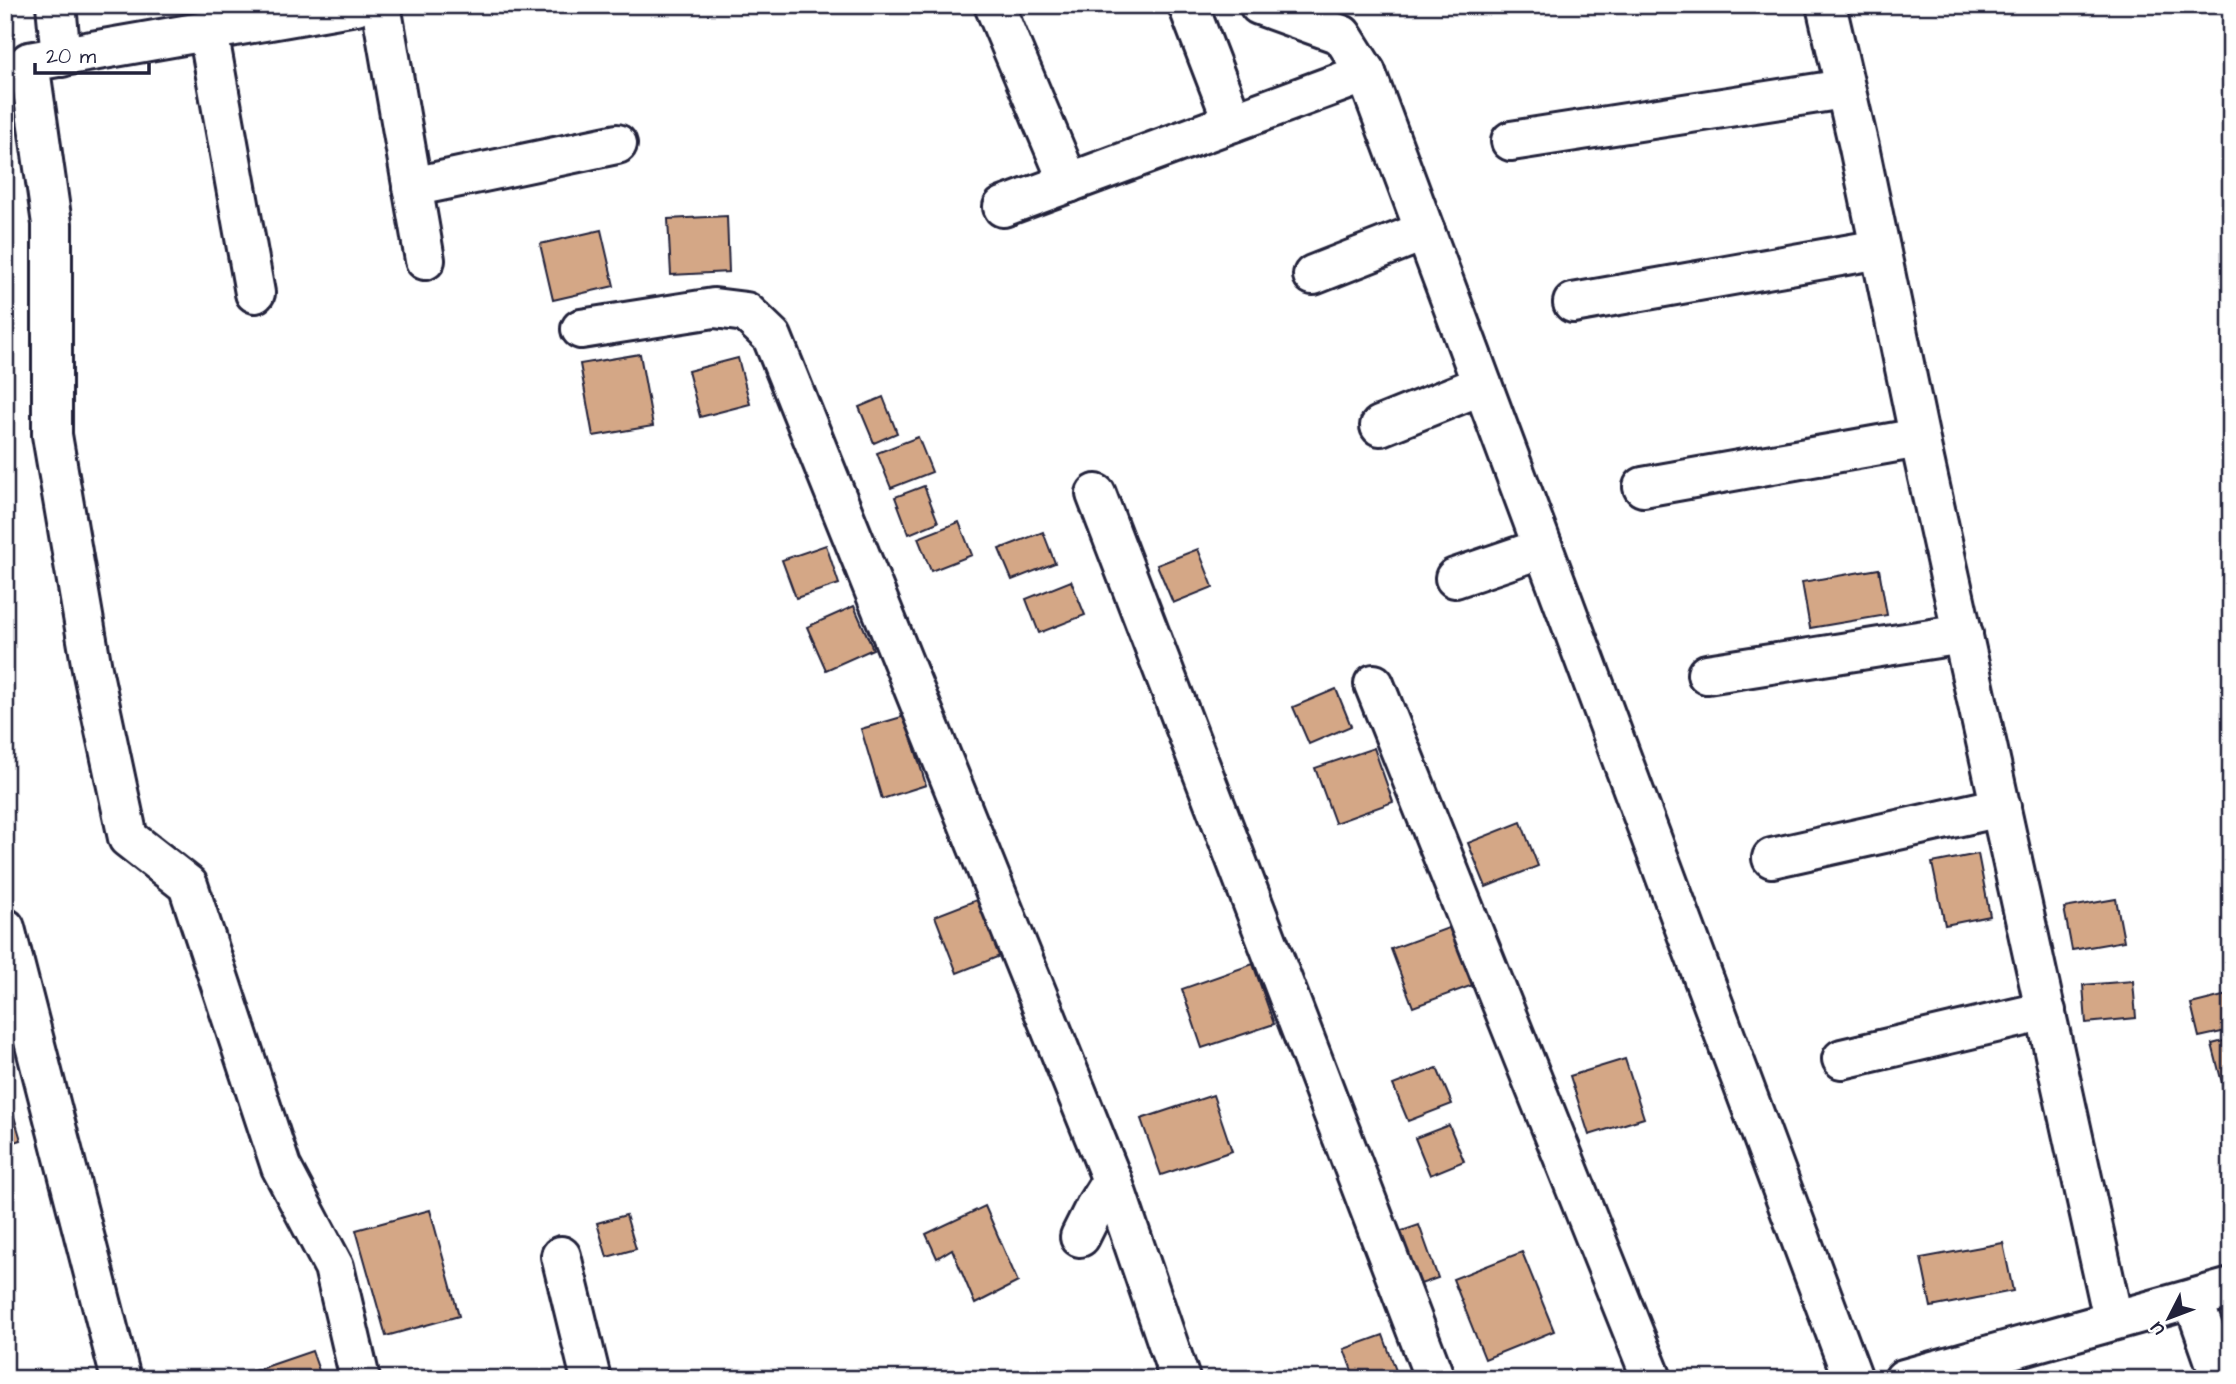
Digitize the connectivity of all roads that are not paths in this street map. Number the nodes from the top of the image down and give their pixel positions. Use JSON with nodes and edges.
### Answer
{"nodes":[{"id":1,"x":56,"y":5,"type":"edge"},
{"id":2,"x":356,"y":5,"type":"edge"},
{"id":3,"x":381,"y":5,"type":"edge"},
{"id":4,"x":994,"y":5,"type":"edge"},
{"id":5,"x":1188,"y":5,"type":"edge"},
{"id":6,"x":1259,"y":5,"type":"edge"},
{"id":7,"x":1826,"y":5,"type":"edge"},
{"id":8,"x":218,"y":22,"type":"edge"},
{"id":9,"x":61,"y":57,"type":"junction"},
{"id":10,"x":1366,"y":73,"type":"junction"},
{"id":11,"x":1844,"y":89,"type":"junction"},
{"id":12,"x":1233,"y":122,"type":"junction"},
{"id":13,"x":1511,"y":141,"type":"dead end"},
{"id":14,"x":617,"y":144,"type":"dead end"},
{"id":15,"x":1069,"y":183,"type":"junction"},
{"id":16,"x":412,"y":187,"type":"junction"},
{"id":17,"x":1003,"y":207,"type":"dead end"},
{"id":18,"x":1425,"y":231,"type":"junction"},
{"id":19,"x":1880,"y":249,"type":"junction"},
{"id":20,"x":425,"y":260,"type":"dead end"},
{"id":21,"x":1313,"y":275,"type":"dead end"},
{"id":22,"x":255,"y":293,"type":"dead end"},
{"id":23,"x":1573,"y":303,"type":"dead end"},
{"id":24,"x":581,"y":329,"type":"dead end"},
{"id":25,"x":1482,"y":385,"type":"junction"},
{"id":26,"x":1380,"y":426,"type":"dead end"},
{"id":27,"x":1919,"y":438,"type":"junction"},
{"id":28,"x":1643,"y":487,"type":"dead end"},
{"id":29,"x":1096,"y":494,"type":"dead end"},
{"id":30,"x":1543,"y":548,"type":"junction"},
{"id":31,"x":1455,"y":578,"type":"dead end"},
{"id":32,"x":1963,"y":634,"type":"junction"},
{"id":33,"x":1706,"y":674,"type":"dead end"},
{"id":34,"x":1374,"y":684,"type":"dead end"},
{"id":35,"x":2001,"y":807,"type":"junction"},
{"id":36,"x":1772,"y":858,"type":"dead end"},
{"id":37,"x":5,"y":928,"type":"edge"},
{"id":38,"x":2046,"y":1011,"type":"junction"},
{"id":39,"x":1842,"y":1059,"type":"dead end"},
{"id":40,"x":1112,"y":1180,"type":"junction"},
{"id":41,"x":1080,"y":1237,"type":"dead end"},
{"id":42,"x":561,"y":1256,"type":"dead end"},
{"id":43,"x":2231,"y":1288,"type":"edge"},
{"id":44,"x":2193,"y":1299,"type":"junction"},
{"id":45,"x":2113,"y":1319,"type":"junction"},
{"id":46,"x":121,"y":1379,"type":"edge"},
{"id":47,"x":360,"y":1379,"type":"edge"},
{"id":48,"x":590,"y":1379,"type":"edge"},
{"id":49,"x":1180,"y":1379,"type":"edge"},
{"id":50,"x":1435,"y":1379,"type":"edge"},
{"id":51,"x":1652,"y":1379,"type":"edge"},
{"id":52,"x":1853,"y":1379,"type":"edge"},
{"id":53,"x":1904,"y":1379,"type":"edge"},
{"id":54,"x":2221,"y":1379,"type":"edge"}],
"edges":[{"from":1,"to":9,"type":"street"},
{"from":2,"to":8,"type":"street"},
{"from":3,"to":16,"type":"street"},
{"from":4,"to":15,"type":"street"},
{"from":5,"to":12,"type":"street"},
{"from":6,"to":10,"type":"street"},
{"from":7,"to":11,"type":"street"},
{"from":8,"to":9,"type":"street"},
{"from":8,"to":22,"type":"street"},
{"from":9,"to":47,"type":"street"},
{"from":10,"to":12,"type":"street"},
{"from":10,"to":18,"type":"street"},
{"from":11,"to":13,"type":"street"},
{"from":11,"to":19,"type":"street"},
{"from":12,"to":15,"type":"street"},
{"from":14,"to":16,"type":"street"},
{"from":15,"to":17,"type":"street"},
{"from":16,"to":20,"type":"street"},
{"from":18,"to":21,"type":"street"},
{"from":18,"to":25,"type":"street"},
{"from":19,"to":23,"type":"street"},
{"from":19,"to":27,"type":"street"},
{"from":24,"to":40,"type":"street"},
{"from":25,"to":26,"type":"street"},
{"from":25,"to":30,"type":"street"},
{"from":27,"to":28,"type":"street"},
{"from":27,"to":32,"type":"street"},
{"from":29,"to":50,"type":"street"},
{"from":30,"to":31,"type":"street"},
{"from":30,"to":52,"type":"street"},
{"from":32,"to":33,"type":"street"},
{"from":32,"to":35,"type":"street"},
{"from":34,"to":51,"type":"street"},
{"from":35,"to":36,"type":"street"},
{"from":35,"to":38,"type":"street"},
{"from":37,"to":46,"type":"street"},
{"from":38,"to":39,"type":"street"},
{"from":38,"to":45,"type":"street"},
{"from":40,"to":41,"type":"street"},
{"from":40,"to":49,"type":"street"},
{"from":42,"to":48,"type":"street"},
{"from":43,"to":44,"type":"street"},
{"from":44,"to":45,"type":"street"},
{"from":44,"to":54,"type":"street"},
{"from":45,"to":53,"type":"street"}]}
